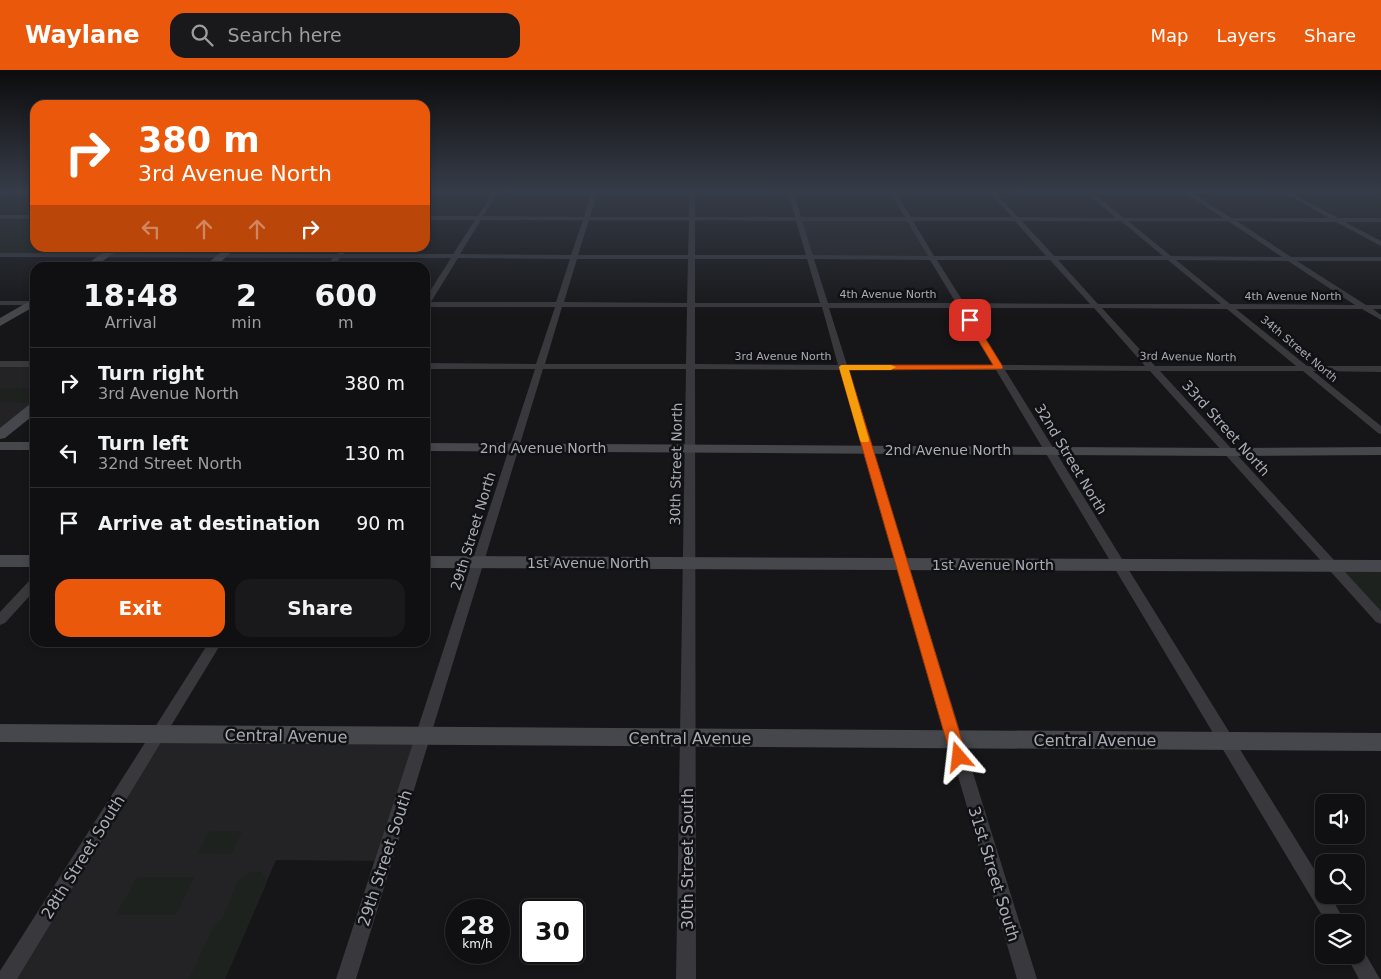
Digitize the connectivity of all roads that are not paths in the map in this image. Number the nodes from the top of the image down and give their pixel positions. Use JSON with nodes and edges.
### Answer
{"nodes":[{"id":1,"x":472,"y":232,"type":"edge"},
{"id":2,"x":582,"y":232,"type":"edge"},
{"id":3,"x":692,"y":232,"type":"edge"},
{"id":4,"x":802,"y":232,"type":"edge"},
{"id":5,"x":917,"y":232,"type":"edge"},
{"id":6,"x":1028,"y":232,"type":"edge"},
{"id":7,"x":1138,"y":232,"type":"edge"},
{"id":8,"x":1249,"y":232,"type":"edge"},
{"id":9,"x":1360,"y":232,"type":"edge"},
{"id":10,"x":1381,"y":244,"type":"edge"},
{"id":11,"x":110,"y":252,"type":"edge"},
{"id":12,"x":226,"y":252,"type":"edge"},
{"id":13,"x":342,"y":252,"type":"edge"},
{"id":14,"x":0,"y":255,"type":"edge"},
{"id":15,"x":104,"y":256,"type":"junction"},
{"id":16,"x":221,"y":256,"type":"junction"},
{"id":17,"x":338,"y":256,"type":"junction"},
{"id":18,"x":457,"y":257,"type":"junction"},
{"id":19,"x":574,"y":257,"type":"junction"},
{"id":20,"x":692,"y":257,"type":"junction"},
{"id":21,"x":810,"y":258,"type":"junction"},
{"id":22,"x":932,"y":258,"type":"junction"},
{"id":23,"x":1052,"y":258,"type":"junction"},
{"id":24,"x":1170,"y":258,"type":"junction"},
{"id":25,"x":1289,"y":259,"type":"junction"},
{"id":26,"x":1381,"y":259,"type":"edge"},
{"id":27,"x":95,"y":262,"type":"edge"},
{"id":28,"x":214,"y":262,"type":"edge"},
{"id":29,"x":332,"y":262,"type":"edge"},
{"id":30,"x":430,"y":297,"type":"edge"},
{"id":31,"x":30,"y":302,"type":"edge"},
{"id":32,"x":0,"y":303,"type":"edge"},
{"id":33,"x":30,"y":304,"type":"edge"},
{"id":34,"x":430,"y":304,"type":"edge"},
{"id":35,"x":559,"y":304,"type":"junction"},
{"id":36,"x":690,"y":305,"type":"junction"},
{"id":37,"x":824,"y":305,"type":"junction"},
{"id":38,"x":961,"y":306,"type":"junction"},
{"id":39,"x":1096,"y":306,"type":"junction"},
{"id":40,"x":1230,"y":307,"type":"junction"},
{"id":41,"x":1364,"y":307,"type":"junction"},
{"id":42,"x":1381,"y":307,"type":"edge"},
{"id":43,"x":1381,"y":318,"type":"edge"},
{"id":44,"x":0,"y":323,"type":"edge"},
{"id":45,"x":0,"y":364,"type":"edge"},
{"id":46,"x":30,"y":364,"type":"edge"},
{"id":47,"x":430,"y":366,"type":"edge"},
{"id":48,"x":539,"y":366,"type":"junction"},
{"id":49,"x":691,"y":367,"type":"junction"},
{"id":50,"x":844,"y":367,"type":"junction"},
{"id":51,"x":999,"y":367,"type":"junction"},
{"id":52,"x":1152,"y":368,"type":"junction"},
{"id":53,"x":1306,"y":369,"type":"junction"},
{"id":54,"x":1381,"y":369,"type":"edge"},
{"id":55,"x":30,"y":410,"type":"edge"},
{"id":56,"x":1381,"y":432,"type":"edge"},
{"id":57,"x":0,"y":435,"type":"edge"},
{"id":58,"x":0,"y":446,"type":"edge"},
{"id":59,"x":30,"y":446,"type":"edge"},
{"id":60,"x":430,"y":447,"type":"edge"},
{"id":61,"x":514,"y":448,"type":"junction"},
{"id":62,"x":690,"y":449,"type":"junction"},
{"id":63,"x":867,"y":450,"type":"junction"},
{"id":64,"x":1049,"y":450,"type":"junction"},
{"id":65,"x":1381,"y":451,"type":"edge"},
{"id":66,"x":1230,"y":452,"type":"junction"},
{"id":67,"x":0,"y":561,"type":"edge"},
{"id":68,"x":30,"y":561,"type":"edge"},
{"id":69,"x":430,"y":562,"type":"edge"},
{"id":70,"x":478,"y":563,"type":"junction"},
{"id":71,"x":689,"y":563,"type":"junction"},
{"id":72,"x":902,"y":564,"type":"junction"},
{"id":73,"x":1120,"y":565,"type":"junction"},
{"id":74,"x":1333,"y":566,"type":"junction"},
{"id":75,"x":1381,"y":566,"type":"edge"},
{"id":76,"x":30,"y":587,"type":"edge"},
{"id":77,"x":1381,"y":619,"type":"edge"},
{"id":78,"x":0,"y":620,"type":"edge"},
{"id":79,"x":213,"y":647,"type":"edge"},
{"id":80,"x":0,"y":733,"type":"edge"},
{"id":81,"x":160,"y":735,"type":"junction"},
{"id":82,"x":424,"y":737,"type":"junction"},
{"id":83,"x":688,"y":738,"type":"junction"},
{"id":84,"x":954,"y":739,"type":"junction"},
{"id":85,"x":1226,"y":742,"type":"junction"},
{"id":86,"x":1381,"y":742,"type":"edge"},
{"id":87,"x":1331,"y":914,"type":"edge"},
{"id":88,"x":1361,"y":964,"type":"edge"},
{"id":89,"x":6,"y":979,"type":"edge"},
{"id":90,"x":346,"y":979,"type":"edge"},
{"id":91,"x":686,"y":979,"type":"edge"},
{"id":92,"x":1027,"y":979,"type":"edge"},
{"id":93,"x":1370,"y":979,"type":"edge"}],
"edges":[{"from":1,"to":18,"type":"street"},
{"from":2,"to":19,"type":"street","name":"29th Street North"},
{"from":3,"to":20,"type":"street","name":"30th Street North"},
{"from":4,"to":21,"type":"street","name":"31st Street South"},
{"from":5,"to":22,"type":"street","name":"32nd Street North"},
{"from":6,"to":23,"type":"street","name":"33rd Street North"},
{"from":7,"to":24,"type":"street","name":"34th Street North"},
{"from":8,"to":25,"type":"street"},
{"from":9,"to":10,"type":"street"},
{"from":11,"to":15,"type":"main road"},
{"from":12,"to":16,"type":"main road"},
{"from":13,"to":17,"type":"street"},
{"from":14,"to":15,"type":"street"},
{"from":15,"to":16,"type":"street"},
{"from":15,"to":27,"type":"main road"},
{"from":16,"to":17,"type":"street"},
{"from":16,"to":28,"type":"main road"},
{"from":17,"to":18,"type":"street"},
{"from":17,"to":29,"type":"street"},
{"from":18,"to":19,"type":"street"},
{"from":18,"to":30,"type":"street"},
{"from":19,"to":20,"type":"street"},
{"from":19,"to":35,"type":"street","name":"29th Street North"},
{"from":20,"to":21,"type":"street"},
{"from":20,"to":36,"type":"street","name":"30th Street North"},
{"from":21,"to":22,"type":"street"},
{"from":21,"to":37,"type":"street","name":"31st Street South"},
{"from":22,"to":23,"type":"street"},
{"from":22,"to":38,"type":"street","name":"32nd Street North"},
{"from":23,"to":24,"type":"street"},
{"from":23,"to":39,"type":"street","name":"33rd Street North"},
{"from":24,"to":25,"type":"street"},
{"from":24,"to":40,"type":"street","name":"34th Street North"},
{"from":25,"to":26,"type":"street"},
{"from":25,"to":41,"type":"street"},
{"from":31,"to":32,"type":"street"},
{"from":33,"to":44,"type":"main road"},
{"from":34,"to":35,"type":"street","name":"4th Avenue North"},
{"from":35,"to":36,"type":"street","name":"4th Avenue North"},
{"from":35,"to":48,"type":"street","name":"29th Street North"},
{"from":36,"to":37,"type":"street","name":"4th Avenue North"},
{"from":36,"to":49,"type":"street","name":"30th Street North"},
{"from":37,"to":38,"type":"street","name":"4th Avenue North"},
{"from":37,"to":50,"type":"street","name":"31st Street South"},
{"from":38,"to":39,"type":"street","name":"4th Avenue North"},
{"from":38,"to":51,"type":"street","name":"32nd Street North"},
{"from":39,"to":40,"type":"street","name":"4th Avenue North"},
{"from":39,"to":52,"type":"street","name":"33rd Street North"},
{"from":40,"to":41,"type":"street","name":"4th Avenue North"},
{"from":40,"to":53,"type":"street","name":"34th Street North"},
{"from":41,"to":42,"type":"street","name":"4th Avenue North"},
{"from":41,"to":43,"type":"street"},
{"from":45,"to":46,"type":"street"},
{"from":47,"to":48,"type":"street","name":"3rd Avenue North"},
{"from":48,"to":49,"type":"street","name":"3rd Avenue North"},
{"from":48,"to":61,"type":"street","name":"29th Street North"},
{"from":49,"to":50,"type":"street","name":"3rd Avenue North"},
{"from":49,"to":62,"type":"street","name":"30th Street North"},
{"from":50,"to":51,"type":"street","name":"3rd Avenue North"},
{"from":50,"to":63,"type":"street","name":"31st Street South"},
{"from":51,"to":52,"type":"street","name":"3rd Avenue North"},
{"from":51,"to":64,"type":"street","name":"32nd Street North"},
{"from":52,"to":53,"type":"street","name":"3rd Avenue North"},
{"from":52,"to":66,"type":"street","name":"33rd Street North"},
{"from":53,"to":54,"type":"street","name":"3rd Avenue North"},
{"from":53,"to":56,"type":"street","name":"34th Street North"},
{"from":55,"to":57,"type":"main road"},
{"from":58,"to":59,"type":"main road"},
{"from":60,"to":61,"type":"main road","name":"2nd Avenue North"},
{"from":61,"to":62,"type":"main road","name":"2nd Avenue North"},
{"from":61,"to":70,"type":"street","name":"29th Street North"},
{"from":62,"to":63,"type":"main road","name":"2nd Avenue North"},
{"from":62,"to":71,"type":"street","name":"30th Street North"},
{"from":63,"to":64,"type":"main road","name":"2nd Avenue North"},
{"from":63,"to":72,"type":"street","name":"31st Street South"},
{"from":64,"to":66,"type":"main road","name":"2nd Avenue North"},
{"from":64,"to":73,"type":"street","name":"32nd Street North"},
{"from":65,"to":66,"type":"main road","name":"2nd Avenue North"},
{"from":66,"to":74,"type":"street","name":"33rd Street North"},
{"from":67,"to":68,"type":"main road"},
{"from":69,"to":70,"type":"main road","name":"1st Avenue North"},
{"from":70,"to":71,"type":"main road","name":"1st Avenue North"},
{"from":70,"to":82,"type":"street","name":"29th Street North"},
{"from":71,"to":72,"type":"main road","name":"1st Avenue North"},
{"from":71,"to":83,"type":"street","name":"30th Street North"},
{"from":72,"to":73,"type":"main road","name":"1st Avenue North"},
{"from":72,"to":84,"type":"street","name":"31st Street South"},
{"from":73,"to":74,"type":"main road","name":"1st Avenue North"},
{"from":73,"to":85,"type":"street","name":"32nd Street North"},
{"from":74,"to":75,"type":"main road","name":"1st Avenue North"},
{"from":74,"to":77,"type":"street","name":"33rd Street North"},
{"from":76,"to":78,"type":"street"},
{"from":79,"to":81,"type":"street","name":"28th Street South"},
{"from":80,"to":81,"type":"main road","name":"Central Avenue"},
{"from":81,"to":82,"type":"main road","name":"Central Avenue"},
{"from":81,"to":89,"type":"street","name":"28th Street South"},
{"from":82,"to":83,"type":"main road","name":"Central Avenue"},
{"from":82,"to":90,"type":"street","name":"29th Street South"},
{"from":83,"to":84,"type":"main road","name":"Central Avenue"},
{"from":83,"to":91,"type":"street","name":"30th Street South"},
{"from":84,"to":85,"type":"main road","name":"Central Avenue"},
{"from":84,"to":92,"type":"street","name":"31st Street South"},
{"from":85,"to":86,"type":"main road","name":"Central Avenue"},
{"from":85,"to":87,"type":"street","name":"32nd Street North"},
{"from":88,"to":93,"type":"street"}]}
